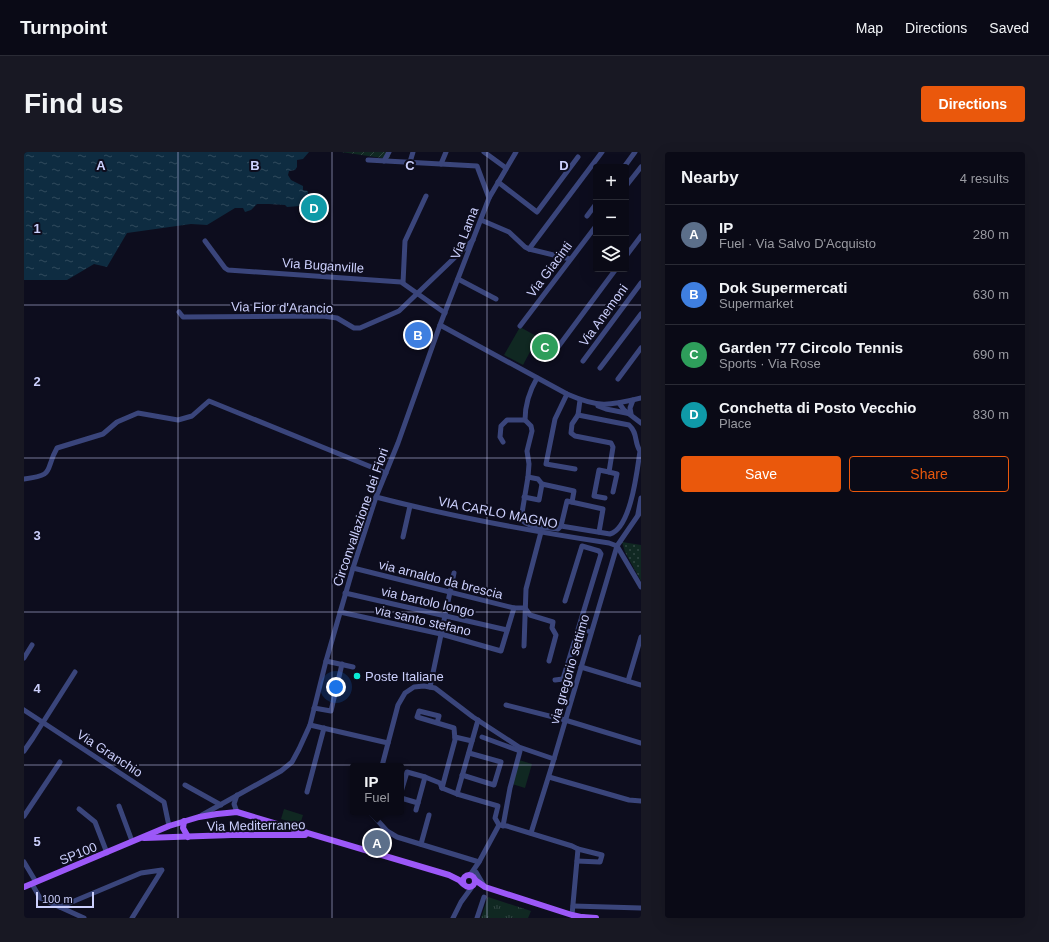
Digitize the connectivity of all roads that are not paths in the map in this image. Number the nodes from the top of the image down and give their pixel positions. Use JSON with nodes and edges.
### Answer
{"nodes":[{"id":1,"x":389,"y":152,"type":"edge"},
{"id":2,"x":413,"y":152,"type":"edge"},
{"id":3,"x":446,"y":152,"type":"edge"},
{"id":4,"x":484,"y":152,"type":"edge"},
{"id":5,"x":516,"y":152,"type":"edge"},
{"id":6,"x":602,"y":152,"type":"edge"},
{"id":7,"x":635,"y":152,"type":"edge"},
{"id":8,"x":578,"y":157,"type":"dead end"},
{"id":9,"x":368,"y":160,"type":"dead end"},
{"id":10,"x":384,"y":161,"type":"junction"},
{"id":11,"x":410,"y":162,"type":"junction"},
{"id":12,"x":440,"y":164,"type":"junction"},
{"id":13,"x":626,"y":164,"type":"edge"},
{"id":14,"x":641,"y":167,"type":"edge"},
{"id":15,"x":506,"y":168,"type":"junction"},
{"id":16,"x":498,"y":182,"type":"junction"},
{"id":17,"x":629,"y":182,"type":"edge"},
{"id":18,"x":426,"y":196,"type":"dead end"},
{"id":19,"x":489,"y":198,"type":"junction"},
{"id":20,"x":593,"y":208,"type":"edge"},
{"id":21,"x":587,"y":216,"type":"dead end"},
{"id":22,"x":481,"y":220,"type":"junction"},
{"id":23,"x":593,"y":230,"type":"edge"},
{"id":24,"x":641,"y":236,"type":"edge"},
{"id":25,"x":473,"y":240,"type":"junction"},
{"id":26,"x":205,"y":241,"type":"dead end"},
{"id":27,"x":529,"y":249,"type":"junction"},
{"id":28,"x":629,"y":252,"type":"edge"},
{"id":29,"x":570,"y":260,"type":"junction"},
{"id":30,"x":614,"y":272,"type":"edge"},
{"id":31,"x":458,"y":279,"type":"junction"},
{"id":32,"x":403,"y":283,"type":"junction"},
{"id":33,"x":641,"y":283,"type":"edge"},
{"id":34,"x":417,"y":294,"type":"junction"},
{"id":35,"x":496,"y":299,"type":"dead end"},
{"id":36,"x":179,"y":312,"type":"dead end"},
{"id":37,"x":445,"y":313,"type":"junction"},
{"id":38,"x":641,"y":314,"type":"edge"},
{"id":39,"x":440,"y":325,"type":"junction"},
{"id":40,"x":520,"y":326,"type":"dead end"},
{"id":41,"x":558,"y":347,"type":"dead end"},
{"id":42,"x":641,"y":348,"type":"edge"},
{"id":43,"x":583,"y":361,"type":"dead end"},
{"id":44,"x":600,"y":368,"type":"dead end"},
{"id":45,"x":537,"y":378,"type":"junction"},
{"id":46,"x":618,"y":379,"type":"dead end"},
{"id":47,"x":567,"y":394,"type":"junction"},
{"id":48,"x":641,"y":398,"type":"edge"},
{"id":49,"x":580,"y":400,"type":"junction"},
{"id":50,"x":633,"y":400,"type":"junction"},
{"id":51,"x":619,"y":403,"type":"junction"},
{"id":52,"x":593,"y":404,"type":"junction"},
{"id":53,"x":631,"y":414,"type":"junction"},
{"id":54,"x":578,"y":415,"type":"junction"},
{"id":55,"x":525,"y":420,"type":"junction"},
{"id":56,"x":641,"y":423,"type":"edge"},
{"id":57,"x":503,"y":442,"type":"dead end"},
{"id":58,"x":575,"y":469,"type":"dead end"},
{"id":59,"x":608,"y":472,"type":"junction"},
{"id":60,"x":386,"y":473,"type":"junction"},
{"id":61,"x":528,"y":477,"type":"junction"},
{"id":62,"x":24,"y":479,"type":"edge"},
{"id":63,"x":542,"y":484,"type":"junction"},
{"id":64,"x":613,"y":492,"type":"dead end"},
{"id":65,"x":376,"y":497,"type":"junction"},
{"id":66,"x":524,"y":497,"type":"junction"},
{"id":67,"x":606,"y":498,"type":"dead end"},
{"id":68,"x":641,"y":498,"type":"edge"},
{"id":69,"x":572,"y":502,"type":"junction"},
{"id":70,"x":410,"y":506,"type":"junction"},
{"id":71,"x":640,"y":514,"type":"edge"},
{"id":72,"x":560,"y":526,"type":"junction"},
{"id":73,"x":533,"y":528,"type":"junction"},
{"id":74,"x":541,"y":532,"type":"junction"},
{"id":75,"x":596,"y":532,"type":"junction"},
{"id":76,"x":404,"y":537,"type":"dead end"},
{"id":77,"x":583,"y":539,"type":"junction"},
{"id":78,"x":591,"y":540,"type":"junction"},
{"id":79,"x":582,"y":546,"type":"junction"},
{"id":80,"x":617,"y":546,"type":"junction"},
{"id":81,"x":353,"y":568,"type":"junction"},
{"id":82,"x":454,"y":573,"type":"dead end"},
{"id":83,"x":641,"y":587,"type":"edge"},
{"id":84,"x":450,"y":592,"type":"junction"},
{"id":85,"x":345,"y":593,"type":"junction"},
{"id":86,"x":565,"y":601,"type":"dead end"},
{"id":87,"x":514,"y":608,"type":"junction"},
{"id":88,"x":525,"y":608,"type":"junction"},
{"id":89,"x":340,"y":612,"type":"junction"},
{"id":90,"x":445,"y":615,"type":"junction"},
{"id":91,"x":579,"y":628,"type":"junction"},
{"id":92,"x":507,"y":630,"type":"junction"},
{"id":93,"x":591,"y":632,"type":"junction"},
{"id":94,"x":441,"y":634,"type":"junction"},
{"id":95,"x":641,"y":637,"type":"edge"},
{"id":96,"x":32,"y":645,"type":"dead end"},
{"id":97,"x":524,"y":646,"type":"dead end"},
{"id":98,"x":24,"y":658,"type":"edge"},
{"id":99,"x":326,"y":661,"type":"junction"},
{"id":100,"x":549,"y":662,"type":"dead end"},
{"id":101,"x":342,"y":664,"type":"junction"},
{"id":102,"x":353,"y":667,"type":"dead end"},
{"id":103,"x":581,"y":667,"type":"junction"},
{"id":104,"x":75,"y":672,"type":"dead end"},
{"id":105,"x":555,"y":680,"type":"dead end"},
{"id":106,"x":628,"y":681,"type":"junction"},
{"id":107,"x":641,"y":684,"type":"edge"},
{"id":108,"x":430,"y":687,"type":"junction"},
{"id":109,"x":506,"y":705,"type":"dead end"},
{"id":110,"x":314,"y":708,"type":"junction"},
{"id":111,"x":24,"y":710,"type":"edge"},
{"id":112,"x":478,"y":720,"type":"junction"},
{"id":113,"x":565,"y":720,"type":"junction"},
{"id":114,"x":43,"y":722,"type":"junction"},
{"id":115,"x":437,"y":723,"type":"dead end"},
{"id":116,"x":310,"y":725,"type":"junction"},
{"id":117,"x":324,"y":728,"type":"junction"},
{"id":118,"x":455,"y":737,"type":"junction"},
{"id":119,"x":482,"y":737,"type":"dead end"},
{"id":120,"x":472,"y":741,"type":"junction"},
{"id":121,"x":388,"y":743,"type":"junction"},
{"id":122,"x":641,"y":743,"type":"edge"},
{"id":123,"x":24,"y":751,"type":"edge"},
{"id":124,"x":469,"y":753,"type":"junction"},
{"id":125,"x":554,"y":759,"type":"junction"},
{"id":126,"x":60,"y":762,"type":"dead end"},
{"id":127,"x":383,"y":763,"type":"edge"},
{"id":128,"x":462,"y":775,"type":"junction"},
{"id":129,"x":425,"y":777,"type":"junction"},
{"id":130,"x":549,"y":777,"type":"junction"},
{"id":131,"x":404,"y":782,"type":"edge"},
{"id":132,"x":185,"y":785,"type":"dead end"},
{"id":133,"x":442,"y":788,"type":"junction"},
{"id":134,"x":307,"y":792,"type":"dead end"},
{"id":135,"x":457,"y":794,"type":"junction"},
{"id":136,"x":237,"y":796,"type":"junction"},
{"id":137,"x":404,"y":799,"type":"edge"},
{"id":138,"x":641,"y":801,"type":"edge"},
{"id":139,"x":418,"y":803,"type":"junction"},
{"id":140,"x":221,"y":805,"type":"junction"},
{"id":141,"x":119,"y":806,"type":"dead end"},
{"id":142,"x":79,"y":809,"type":"dead end"},
{"id":143,"x":416,"y":810,"type":"dead end"},
{"id":144,"x":237,"y":812,"type":"junction"},
{"id":145,"x":373,"y":815,"type":"edge"},
{"id":146,"x":429,"y":815,"type":"dead end"},
{"id":147,"x":24,"y":816,"type":"edge"},
{"id":148,"x":199,"y":817,"type":"junction"},
{"id":149,"x":184,"y":821,"type":"junction"},
{"id":150,"x":268,"y":822,"type":"junction"},
{"id":151,"x":501,"y":825,"type":"junction"},
{"id":152,"x":168,"y":826,"type":"junction"},
{"id":153,"x":531,"y":833,"type":"junction"},
{"id":154,"x":266,"y":834,"type":"junction"},
{"id":155,"x":312,"y":835,"type":"junction"},
{"id":156,"x":172,"y":837,"type":"junction"},
{"id":157,"x":188,"y":837,"type":"junction"},
{"id":158,"x":139,"y":838,"type":"junction"},
{"id":159,"x":132,"y":841,"type":"junction"},
{"id":160,"x":422,"y":844,"type":"junction"},
{"id":161,"x":578,"y":849,"type":"junction"},
{"id":162,"x":107,"y":853,"type":"junction"},
{"id":163,"x":577,"y":861,"type":"junction"},
{"id":164,"x":24,"y":862,"type":"edge"},
{"id":165,"x":478,"y":862,"type":"junction"},
{"id":166,"x":449,"y":875,"type":"junction"},
{"id":167,"x":472,"y":879,"type":"junction"},
{"id":168,"x":34,"y":883,"type":"junction"},
{"id":169,"x":464,"y":885,"type":"junction"},
{"id":170,"x":24,"y":887,"type":"edge"},
{"id":171,"x":484,"y":897,"type":"dead end"},
{"id":172,"x":461,"y":902,"type":"junction"},
{"id":173,"x":573,"y":906,"type":"junction"},
{"id":174,"x":60,"y":907,"type":"junction"},
{"id":175,"x":641,"y":908,"type":"edge"},
{"id":176,"x":577,"y":917,"type":"edge"},
{"id":177,"x":84,"y":918,"type":"edge"},
{"id":178,"x":132,"y":918,"type":"edge"},
{"id":179,"x":453,"y":918,"type":"edge"},
{"id":180,"x":477,"y":918,"type":"edge"},
{"id":181,"x":585,"y":918,"type":"edge"},
{"id":182,"x":596,"y":918,"type":"edge"}],
"edges":[{"from":1,"to":10,"type":"street"},
{"from":2,"to":11,"type":"street"},
{"from":3,"to":12,"type":"street"},
{"from":4,"to":15,"type":"street"},
{"from":5,"to":15,"type":"street","name":"Via Lama"},
{"from":6,"to":27,"type":"street"},
{"from":7,"to":13,"type":"street"},
{"from":8,"to":16,"type":"street"},
{"from":9,"to":10,"type":"street"},
{"from":10,"to":11,"type":"street"},
{"from":11,"to":12,"type":"street"},
{"from":12,"to":19,"type":"street"},
{"from":14,"to":17,"type":"street"},
{"from":15,"to":16,"type":"street","name":"Via Lama"},
{"from":16,"to":19,"type":"street","name":"Via Lama"},
{"from":18,"to":32,"type":"street"},
{"from":19,"to":22,"type":"street","name":"Via Lama"},
{"from":20,"to":21,"type":"street"},
{"from":22,"to":25,"type":"street","name":"Via Lama"},
{"from":22,"to":27,"type":"street"},
{"from":23,"to":29,"type":"street","name":"Via Giacinti"},
{"from":24,"to":28,"type":"street"},
{"from":25,"to":31,"type":"street","name":"Via Lama"},
{"from":25,"to":34,"type":"street","name":"Via Fior d'Arancio"},
{"from":26,"to":32,"type":"street","name":"Via Buganville"},
{"from":27,"to":29,"type":"street"},
{"from":29,"to":40,"type":"street","name":"Via Giacinti"},
{"from":30,"to":41,"type":"street"},
{"from":31,"to":35,"type":"street"},
{"from":31,"to":37,"type":"street","name":"Via Lama"},
{"from":32,"to":34,"type":"street"},
{"from":33,"to":43,"type":"street","name":"Via Anemoni"},
{"from":34,"to":36,"type":"street","name":"Via Fior d'Arancio"},
{"from":34,"to":37,"type":"street"},
{"from":37,"to":39,"type":"street","name":"Via Lama"},
{"from":38,"to":44,"type":"street"},
{"from":39,"to":45,"type":"street"},
{"from":39,"to":60,"type":"street","name":"Circonvallazione dei Fiori"},
{"from":42,"to":46,"type":"street"},
{"from":45,"to":47,"type":"street"},
{"from":45,"to":55,"type":"street"},
{"from":47,"to":49,"type":"street"},
{"from":47,"to":58,"type":"street"},
{"from":48,"to":50,"type":"street"},
{"from":49,"to":52,"type":"street"},
{"from":49,"to":54,"type":"street"},
{"from":50,"to":51,"type":"street"},
{"from":50,"to":53,"type":"street"},
{"from":51,"to":52,"type":"street"},
{"from":51,"to":53,"type":"street"},
{"from":52,"to":53,"type":"street"},
{"from":53,"to":56,"type":"street"},
{"from":54,"to":59,"type":"street"},
{"from":54,"to":75,"type":"street"},
{"from":55,"to":57,"type":"street"},
{"from":55,"to":61,"type":"street"},
{"from":59,"to":64,"type":"street"},
{"from":59,"to":67,"type":"street"},
{"from":60,"to":62,"type":"street"},
{"from":60,"to":65,"type":"street","name":"Circonvallazione dei Fiori"},
{"from":61,"to":63,"type":"street","name":"VIA CARLO MAGNO"},
{"from":61,"to":66,"type":"street"},
{"from":63,"to":66,"type":"street","name":"VIA CARLO MAGNO"},
{"from":63,"to":69,"type":"street","name":"VIA CARLO MAGNO"},
{"from":65,"to":70,"type":"street","name":"VIA CARLO MAGNO"},
{"from":65,"to":81,"type":"street","name":"Circonvallazione dei Fiori"},
{"from":66,"to":73,"type":"street"},
{"from":68,"to":71,"type":"street"},
{"from":69,"to":72,"type":"street","name":"VIA CARLO MAGNO"},
{"from":69,"to":75,"type":"street","name":"VIA CARLO MAGNO"},
{"from":70,"to":73,"type":"street","name":"VIA CARLO MAGNO"},
{"from":70,"to":76,"type":"street"},
{"from":71,"to":80,"type":"street","name":"via gregorio settimo"},
{"from":72,"to":73,"type":"street"},
{"from":72,"to":75,"type":"street"},
{"from":73,"to":74,"type":"street","name":"VIA CARLO MAGNO"},
{"from":74,"to":77,"type":"street","name":"VIA CARLO MAGNO"},
{"from":74,"to":88,"type":"street"},
{"from":75,"to":78,"type":"street","name":"VIA CARLO MAGNO"},
{"from":77,"to":78,"type":"street","name":"VIA CARLO MAGNO"},
{"from":77,"to":79,"type":"street"},
{"from":78,"to":80,"type":"street","name":"VIA CARLO MAGNO"},
{"from":79,"to":86,"type":"street"},
{"from":79,"to":91,"type":"street"},
{"from":80,"to":83,"type":"street"},
{"from":80,"to":93,"type":"street","name":"via gregorio settimo"},
{"from":81,"to":84,"type":"street","name":"via arnaldo da brescia"},
{"from":81,"to":85,"type":"street","name":"Circonvallazione dei Fiori"},
{"from":82,"to":84,"type":"street"},
{"from":84,"to":87,"type":"street","name":"via arnaldo da brescia"},
{"from":84,"to":90,"type":"street"},
{"from":85,"to":89,"type":"street","name":"Circonvallazione dei Fiori"},
{"from":85,"to":90,"type":"street","name":"via bartolo longo"},
{"from":87,"to":88,"type":"street","name":"via arnaldo da brescia"},
{"from":87,"to":92,"type":"street"},
{"from":88,"to":97,"type":"street"},
{"from":88,"to":100,"type":"street"},
{"from":89,"to":94,"type":"street","name":"via santo stefano"},
{"from":89,"to":99,"type":"street","name":"Circonvallazione dei Fiori"},
{"from":90,"to":92,"type":"street","name":"via bartolo longo"},
{"from":90,"to":94,"type":"street"},
{"from":91,"to":93,"type":"street"},
{"from":91,"to":105,"type":"street"},
{"from":92,"to":94,"type":"street","name":"via santo stefano"},
{"from":93,"to":103,"type":"street","name":"via gregorio settimo"},
{"from":94,"to":108,"type":"street"},
{"from":95,"to":106,"type":"street"},
{"from":96,"to":98,"type":"street"},
{"from":99,"to":101,"type":"street"},
{"from":99,"to":110,"type":"street","name":"Circonvallazione dei Fiori"},
{"from":101,"to":102,"type":"street"},
{"from":101,"to":110,"type":"street"},
{"from":103,"to":106,"type":"street"},
{"from":103,"to":113,"type":"street","name":"via gregorio settimo"},
{"from":104,"to":114,"type":"street"},
{"from":106,"to":107,"type":"street"},
{"from":108,"to":112,"type":"street"},
{"from":108,"to":121,"type":"street"},
{"from":109,"to":113,"type":"street"},
{"from":110,"to":116,"type":"street","name":"Circonvallazione dei Fiori"},
{"from":111,"to":114,"type":"street","name":"Via Granchio"},
{"from":112,"to":120,"type":"street"},
{"from":112,"to":125,"type":"street"},
{"from":113,"to":122,"type":"street"},
{"from":113,"to":125,"type":"street","name":"via gregorio settimo"},
{"from":114,"to":123,"type":"street"},
{"from":114,"to":152,"type":"street","name":"Via Granchio"},
{"from":115,"to":118,"type":"street"},
{"from":116,"to":117,"type":"street"},
{"from":116,"to":136,"type":"street","name":"Circonvallazione dei Fiori"},
{"from":117,"to":121,"type":"street"},
{"from":117,"to":134,"type":"street"},
{"from":118,"to":120,"type":"street"},
{"from":118,"to":133,"type":"street"},
{"from":119,"to":151,"type":"street"},
{"from":120,"to":124,"type":"street"},
{"from":121,"to":127,"type":"street"},
{"from":124,"to":128,"type":"street"},
{"from":124,"to":128,"type":"street"},
{"from":125,"to":130,"type":"street","name":"via gregorio settimo"},
{"from":126,"to":147,"type":"street"},
{"from":128,"to":135,"type":"street"},
{"from":129,"to":131,"type":"street"},
{"from":129,"to":133,"type":"street"},
{"from":129,"to":139,"type":"street"},
{"from":130,"to":138,"type":"street"},
{"from":130,"to":153,"type":"street","name":"via gregorio settimo"},
{"from":132,"to":140,"type":"street"},
{"from":133,"to":135,"type":"street"},
{"from":135,"to":151,"type":"street"},
{"from":136,"to":140,"type":"street","name":"Circonvallazione dei Fiori"},
{"from":136,"to":144,"type":"street"},
{"from":137,"to":139,"type":"street"},
{"from":139,"to":143,"type":"street"},
{"from":140,"to":148,"type":"street","name":"Circonvallazione dei Fiori"},
{"from":141,"to":159,"type":"street"},
{"from":142,"to":162,"type":"street"},
{"from":144,"to":148,"type":"main road","name":"Via Mediterraneo"},
{"from":144,"to":150,"type":"main road","name":"Via Mediterraneo"},
{"from":145,"to":160,"type":"street"},
{"from":146,"to":160,"type":"street"},
{"from":148,"to":149,"type":"main road","name":"Via Mediterraneo"},
{"from":149,"to":152,"type":"main road","name":"Via Mediterraneo"},
{"from":149,"to":157,"type":"main road"},
{"from":150,"to":154,"type":"main road"},
{"from":150,"to":155,"type":"main road","name":"Via Mediterraneo"},
{"from":151,"to":153,"type":"street"},
{"from":151,"to":165,"type":"street"},
{"from":152,"to":156,"type":"main road"},
{"from":152,"to":158,"type":"main road","name":"Via Mediterraneo"},
{"from":153,"to":161,"type":"street"},
{"from":154,"to":155,"type":"main road","name":"Via Mediterraneo"},
{"from":154,"to":157,"type":"main road","name":"Via Mediterraneo"},
{"from":155,"to":166,"type":"main road"},
{"from":156,"to":157,"type":"main road","name":"Via Mediterraneo"},
{"from":156,"to":158,"type":"main road","name":"Via Mediterraneo"},
{"from":158,"to":159,"type":"main road","name":"SP100","number":"SP100"},
{"from":159,"to":162,"type":"main road","name":"SP100","number":"SP100"},
{"from":160,"to":165,"type":"street"},
{"from":161,"to":163,"type":"street"},
{"from":161,"to":163,"type":"street"},
{"from":162,"to":168,"type":"main road","name":"SP100","number":"SP100"},
{"from":163,"to":173,"type":"street"},
{"from":164,"to":168,"type":"street"},
{"from":165,"to":167,"type":"street"},
{"from":166,"to":167,"type":"main road"},
{"from":166,"to":169,"type":"main road"},
{"from":167,"to":169,"type":"main road"},
{"from":167,"to":172,"type":"street"},
{"from":167,"to":176,"type":"main road"},
{"from":168,"to":170,"type":"main road","name":"SP100","number":"SP100"},
{"from":168,"to":174,"type":"street"},
{"from":169,"to":172,"type":"street"},
{"from":171,"to":180,"type":"street"},
{"from":172,"to":179,"type":"street"},
{"from":173,"to":175,"type":"street"},
{"from":173,"to":176,"type":"street"},
{"from":174,"to":177,"type":"street"},
{"from":174,"to":178,"type":"street"},
{"from":176,"to":181,"type":"main road"},
{"from":176,"to":182,"type":"main road"}]}
